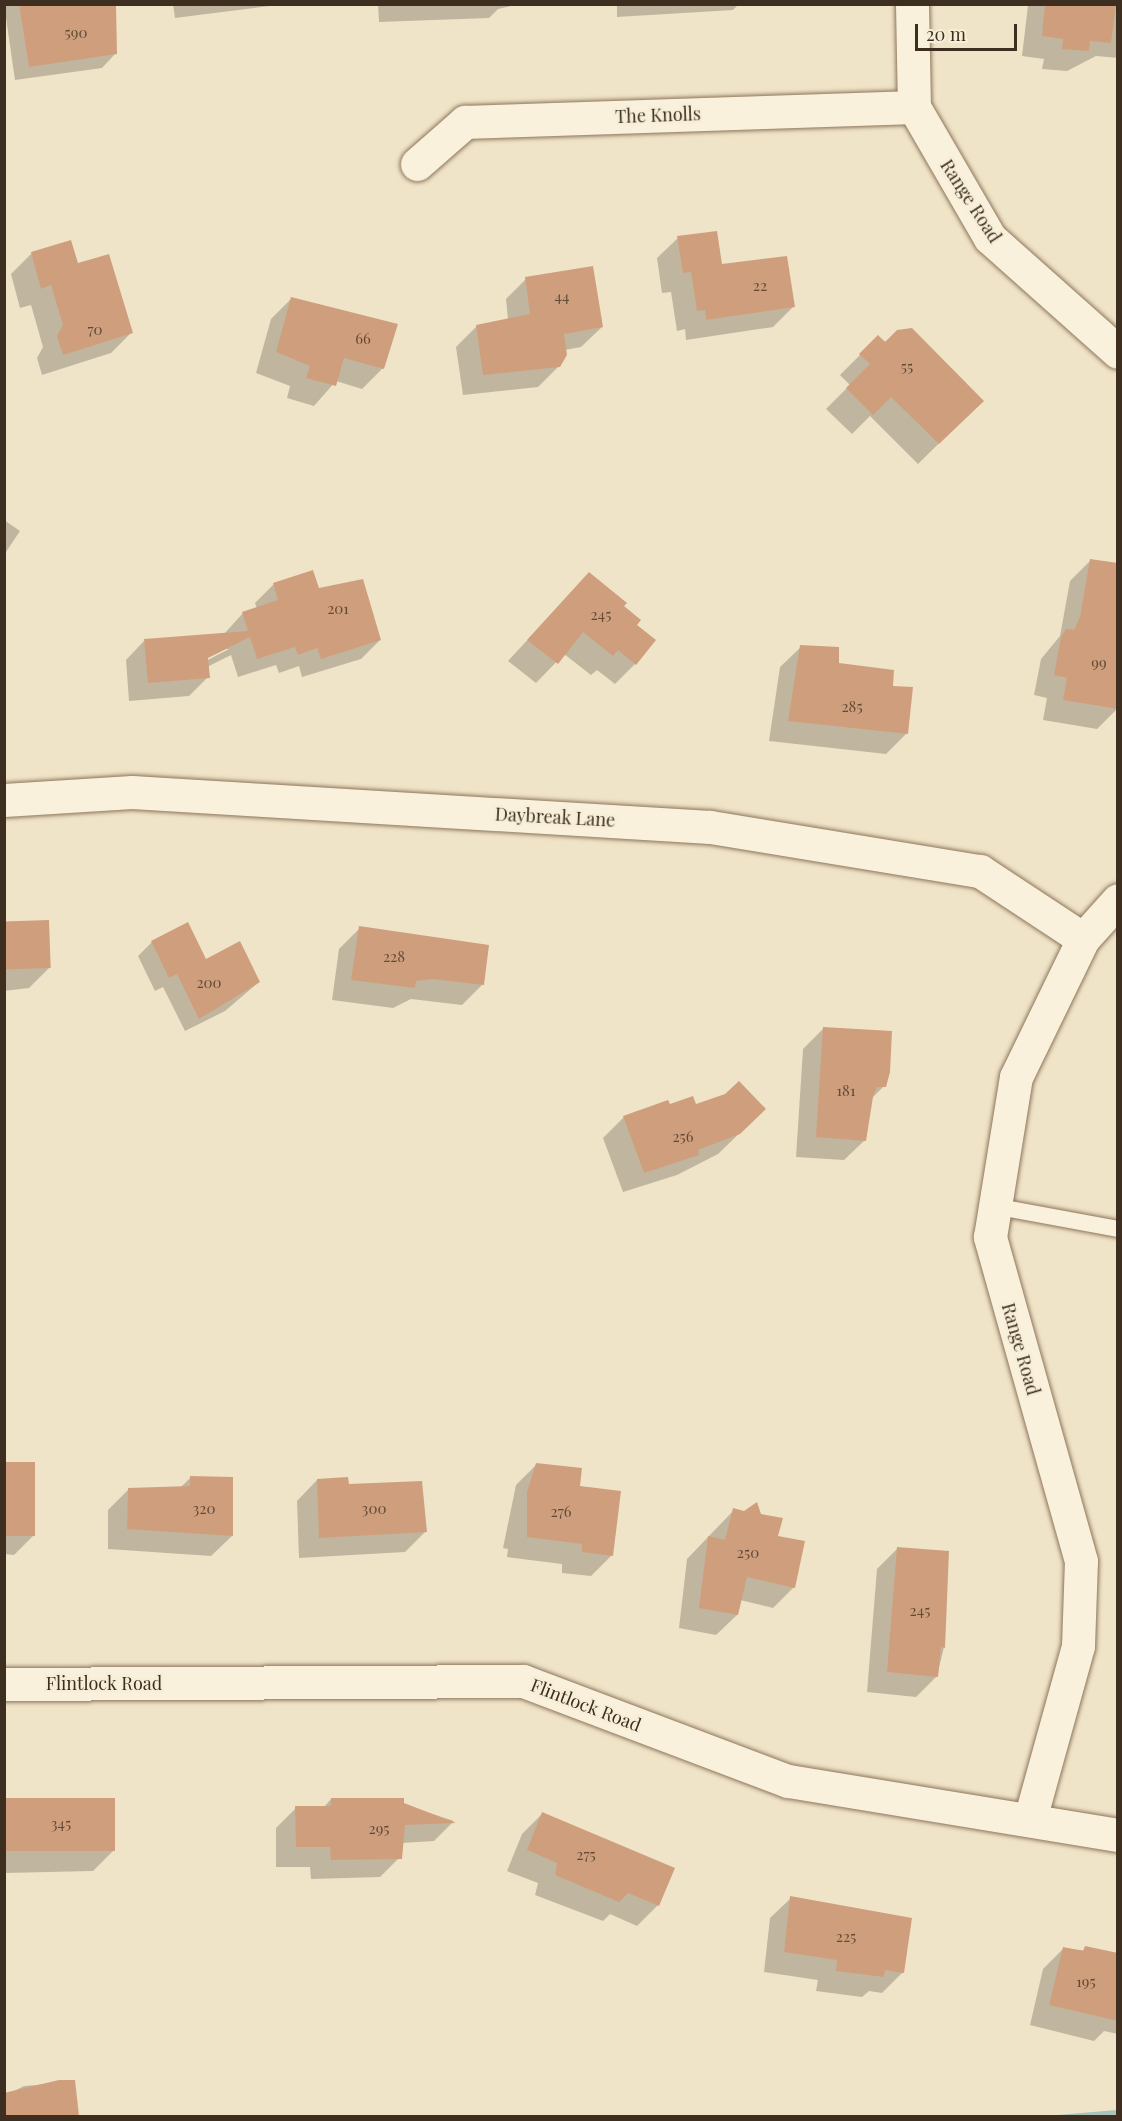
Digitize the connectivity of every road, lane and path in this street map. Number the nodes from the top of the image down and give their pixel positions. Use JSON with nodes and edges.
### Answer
{"nodes":[{"id":1,"x":912,"y":4,"type":"edge"},
{"id":2,"x":914,"y":107,"type":"junction"},
{"id":3,"x":417,"y":164,"type":"dead end"},
{"id":4,"x":1118,"y":352,"type":"edge"},
{"id":5,"x":4,"y":800,"type":"edge"},
{"id":6,"x":1118,"y":900,"type":"edge"},
{"id":7,"x":1083,"y":939,"type":"junction"},
{"id":8,"x":994,"y":1206,"type":"junction"},
{"id":9,"x":1118,"y":1229,"type":"edge"},
{"id":10,"x":4,"y":1684,"type":"edge"},
{"id":11,"x":1030,"y":1819,"type":"junction"},
{"id":12,"x":1118,"y":1835,"type":"edge"}],
"edges":[{"from":1,"to":2,"type":"street","name":"Range Road"},
{"from":2,"to":3,"type":"street","name":"The Knolls"},
{"from":2,"to":4,"type":"street","name":"Range Road"},
{"from":5,"to":7,"type":"street","name":"Daybreak Lane"},
{"from":6,"to":7,"type":"street","name":"Range Road"},
{"from":7,"to":8,"type":"street","name":"Range Road"},
{"from":8,"to":9,"type":"lane"},
{"from":8,"to":11,"type":"street","name":"Range Road"},
{"from":10,"to":11,"type":"street","name":"Flintlock Road"},
{"from":11,"to":12,"type":"street","name":"Flintlock Road"}]}
